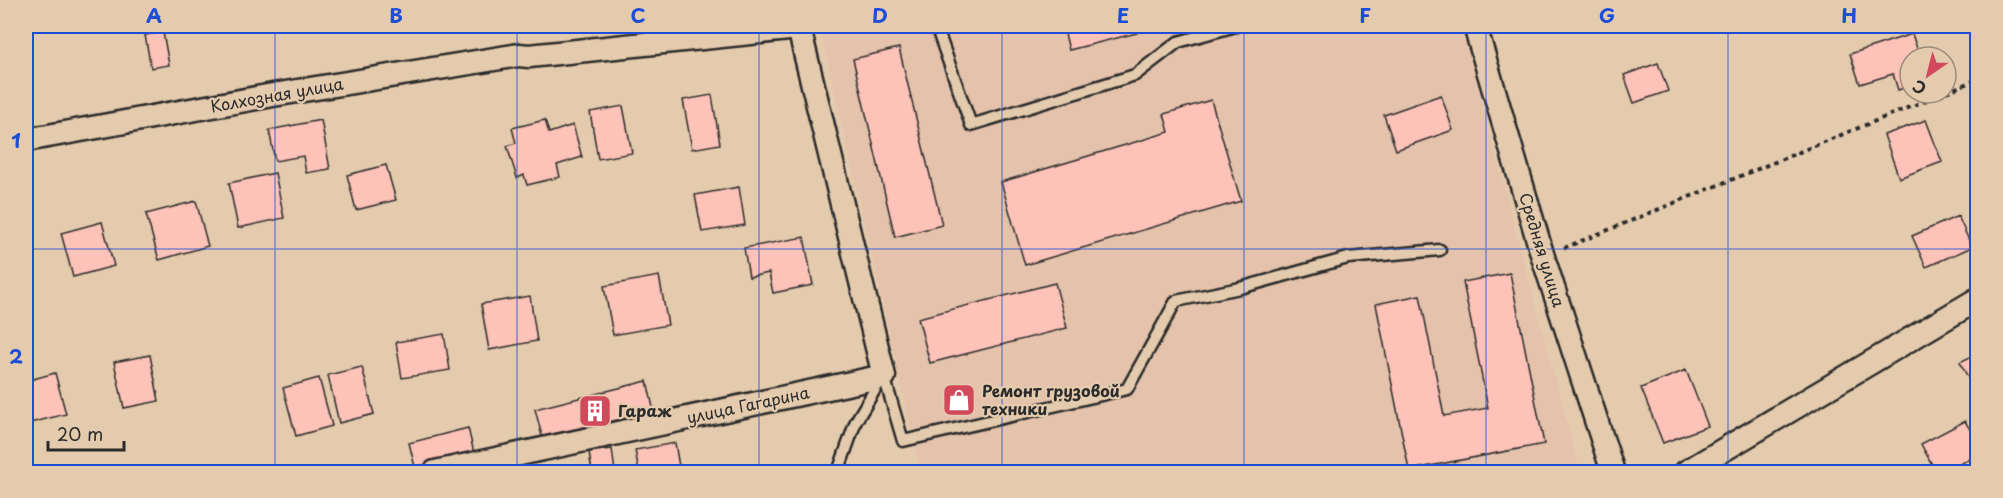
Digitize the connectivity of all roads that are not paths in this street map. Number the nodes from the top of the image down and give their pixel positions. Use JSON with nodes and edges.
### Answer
{"nodes":[{"id":1,"x":936,"y":26,"type":"edge"},
{"id":2,"x":1236,"y":26,"type":"edge"},
{"id":3,"x":1475,"y":26,"type":"edge"},
{"id":4,"x":804,"y":27,"type":"edge"},
{"id":5,"x":26,"y":140,"type":"edge"},
{"id":6,"x":1440,"y":250,"type":"dead end"},
{"id":7,"x":1977,"y":299,"type":"edge"},
{"id":8,"x":884,"y":375,"type":"junction"},
{"id":9,"x":435,"y":472,"type":"edge"},
{"id":10,"x":838,"y":472,"type":"edge"},
{"id":11,"x":1613,"y":472,"type":"edge"},
{"id":12,"x":1686,"y":472,"type":"edge"}],
"edges":[{"from":1,"to":2,"type":"lane"},
{"from":3,"to":11,"type":"street","name":"Средняя улица"},
{"from":4,"to":5,"type":"street","name":"Колхозная улица"},
{"from":4,"to":8,"type":"street"},
{"from":6,"to":8,"type":"lane"},
{"from":7,"to":12,"type":"street"},
{"from":8,"to":9,"type":"street","name":"улица Гагарина"},
{"from":8,"to":10,"type":"lane"}]}
